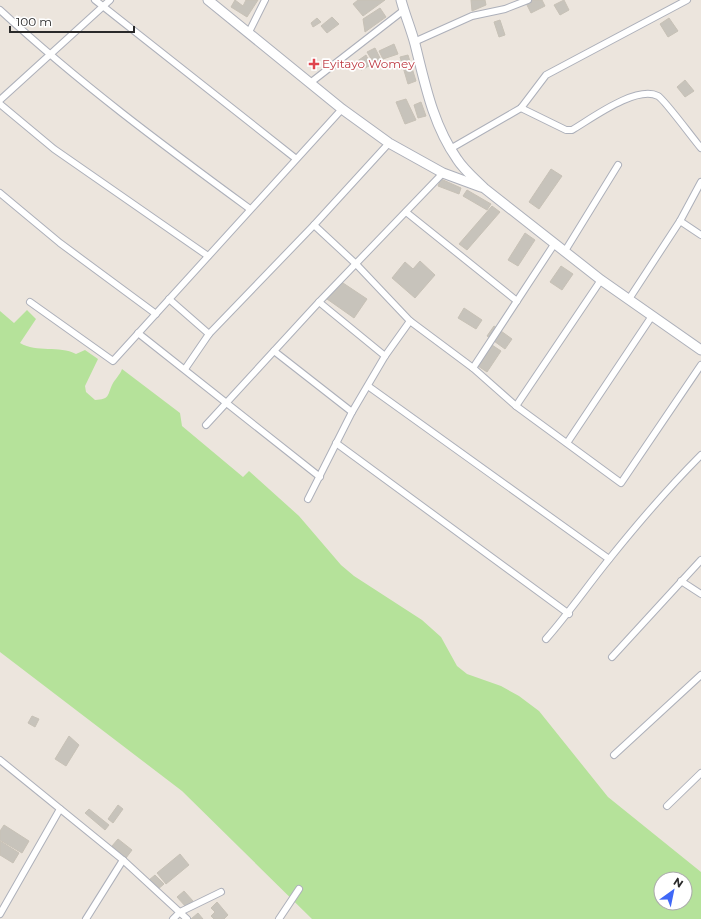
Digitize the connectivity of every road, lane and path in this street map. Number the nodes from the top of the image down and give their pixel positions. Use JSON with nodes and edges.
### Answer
{"nodes":[{"id":1,"x":95,"y":0,"type":"edge"},
{"id":2,"x":110,"y":0,"type":"edge"},
{"id":3,"x":208,"y":0,"type":"edge"},
{"id":4,"x":265,"y":0,"type":"edge"},
{"id":5,"x":401,"y":0,"type":"edge"},
{"id":6,"x":528,"y":0,"type":"edge"},
{"id":7,"x":670,"y":0,"type":"edge"},
{"id":8,"x":686,"y":0,"type":"edge"},
{"id":9,"x":674,"y":6,"type":"junction"},
{"id":10,"x":102,"y":7,"type":"junction"},
{"id":11,"x":0,"y":10,"type":"edge"},
{"id":12,"x":404,"y":10,"type":"junction"},
{"id":13,"x":249,"y":32,"type":"junction"},
{"id":14,"x":414,"y":42,"type":"junction"},
{"id":15,"x":48,"y":55,"type":"junction"},
{"id":16,"x":310,"y":83,"type":"junction"},
{"id":17,"x":0,"y":100,"type":"edge"},
{"id":18,"x":0,"y":104,"type":"edge"},
{"id":19,"x":342,"y":108,"type":"junction"},
{"id":20,"x":521,"y":108,"type":"junction"},
{"id":21,"x":389,"y":143,"type":"junction"},
{"id":22,"x":701,"y":148,"type":"edge"},
{"id":23,"x":450,"y":149,"type":"junction"},
{"id":24,"x":295,"y":158,"type":"junction"},
{"id":25,"x":618,"y":165,"type":"dead end"},
{"id":26,"x":443,"y":173,"type":"junction"},
{"id":27,"x":701,"y":182,"type":"edge"},
{"id":28,"x":484,"y":188,"type":"junction"},
{"id":29,"x":0,"y":193,"type":"edge"},
{"id":30,"x":250,"y":209,"type":"junction"},
{"id":31,"x":406,"y":212,"type":"junction"},
{"id":32,"x":680,"y":221,"type":"junction"},
{"id":33,"x":314,"y":225,"type":"junction"},
{"id":34,"x":701,"y":235,"type":"edge"},
{"id":35,"x":555,"y":243,"type":"junction"},
{"id":36,"x":565,"y":251,"type":"junction"},
{"id":37,"x":208,"y":256,"type":"junction"},
{"id":38,"x":356,"y":264,"type":"junction"},
{"id":39,"x":601,"y":280,"type":"junction"},
{"id":40,"x":169,"y":299,"type":"junction"},
{"id":41,"x":629,"y":299,"type":"junction"},
{"id":42,"x":517,"y":301,"type":"junction"},
{"id":43,"x":30,"y":302,"type":"dead end"},
{"id":44,"x":319,"y":302,"type":"junction"},
{"id":45,"x":156,"y":314,"type":"junction"},
{"id":46,"x":652,"y":316,"type":"junction"},
{"id":47,"x":410,"y":321,"type":"junction"},
{"id":48,"x":138,"y":333,"type":"junction"},
{"id":49,"x":209,"y":334,"type":"junction"},
{"id":50,"x":701,"y":350,"type":"edge"},
{"id":51,"x":274,"y":351,"type":"junction"},
{"id":52,"x":385,"y":356,"type":"junction"},
{"id":53,"x":701,"y":365,"type":"edge"},
{"id":54,"x":473,"y":368,"type":"junction"},
{"id":55,"x":186,"y":369,"type":"junction"},
{"id":56,"x":368,"y":386,"type":"junction"},
{"id":57,"x":226,"y":402,"type":"junction"},
{"id":58,"x":516,"y":406,"type":"junction"},
{"id":59,"x":352,"y":412,"type":"junction"},
{"id":60,"x":206,"y":425,"type":"dead end"},
{"id":61,"x":336,"y":443,"type":"junction"},
{"id":62,"x":567,"y":443,"type":"junction"},
{"id":63,"x":701,"y":455,"type":"edge"},
{"id":64,"x":320,"y":476,"type":"junction"},
{"id":65,"x":308,"y":499,"type":"dead end"},
{"id":66,"x":609,"y":559,"type":"junction"},
{"id":67,"x":701,"y":560,"type":"edge"},
{"id":68,"x":681,"y":581,"type":"junction"},
{"id":69,"x":701,"y":594,"type":"edge"},
{"id":70,"x":568,"y":614,"type":"junction"},
{"id":71,"x":546,"y":639,"type":"dead end"},
{"id":72,"x":612,"y":657,"type":"dead end"},
{"id":73,"x":701,"y":675,"type":"edge"},
{"id":74,"x":614,"y":755,"type":"dead end"},
{"id":75,"x":0,"y":760,"type":"edge"},
{"id":76,"x":701,"y":773,"type":"edge"},
{"id":77,"x":667,"y":806,"type":"dead end"},
{"id":78,"x":60,"y":809,"type":"junction"},
{"id":79,"x":123,"y":860,"type":"junction"},
{"id":80,"x":299,"y":889,"type":"dead end"},
{"id":81,"x":222,"y":892,"type":"dead end"},
{"id":82,"x":180,"y":912,"type":"junction"},
{"id":83,"x":0,"y":914,"type":"edge"},
{"id":84,"x":86,"y":919,"type":"edge"},
{"id":85,"x":173,"y":919,"type":"edge"},
{"id":86,"x":187,"y":919,"type":"edge"},
{"id":87,"x":279,"y":919,"type":"edge"}],
"edges":[{"from":1,"to":10,"type":"street"},
{"from":2,"to":10,"type":"street"},
{"from":3,"to":13,"type":"main road"},
{"from":4,"to":13,"type":"street"},
{"from":5,"to":12,"type":"main road"},
{"from":6,"to":14,"type":"street"},
{"from":7,"to":9,"type":"street"},
{"from":8,"to":9,"type":"street"},
{"from":9,"to":20,"type":"street"},
{"from":10,"to":15,"type":"street"},
{"from":10,"to":24,"type":"street"},
{"from":11,"to":15,"type":"street"},
{"from":12,"to":14,"type":"main road"},
{"from":12,"to":16,"type":"street"},
{"from":13,"to":16,"type":"main road"},
{"from":14,"to":23,"type":"main road"},
{"from":15,"to":17,"type":"street"},
{"from":15,"to":30,"type":"street"},
{"from":16,"to":19,"type":"main road"},
{"from":18,"to":37,"type":"street"},
{"from":19,"to":21,"type":"main road"},
{"from":19,"to":24,"type":"street"},
{"from":20,"to":22,"type":"street"},
{"from":20,"to":23,"type":"street"},
{"from":21,"to":26,"type":"main road"},
{"from":21,"to":33,"type":"street"},
{"from":23,"to":28,"type":"main road"},
{"from":24,"to":30,"type":"street"},
{"from":25,"to":36,"type":"street"},
{"from":26,"to":28,"type":"main road"},
{"from":26,"to":31,"type":"street"},
{"from":27,"to":32,"type":"street"},
{"from":28,"to":35,"type":"main road"},
{"from":29,"to":45,"type":"street"},
{"from":30,"to":37,"type":"street"},
{"from":31,"to":38,"type":"street"},
{"from":31,"to":42,"type":"street"},
{"from":32,"to":34,"type":"street"},
{"from":32,"to":41,"type":"street"},
{"from":33,"to":38,"type":"street"},
{"from":33,"to":49,"type":"street"},
{"from":35,"to":36,"type":"main road"},
{"from":35,"to":42,"type":"street"},
{"from":36,"to":39,"type":"main road"},
{"from":37,"to":40,"type":"street"},
{"from":38,"to":44,"type":"street"},
{"from":38,"to":47,"type":"street"},
{"from":39,"to":41,"type":"main road"},
{"from":39,"to":58,"type":"street"},
{"from":40,"to":45,"type":"street"},
{"from":40,"to":49,"type":"street"},
{"from":41,"to":46,"type":"main road"},
{"from":42,"to":54,"type":"street"},
{"from":43,"to":48,"type":"street"},
{"from":44,"to":51,"type":"street"},
{"from":44,"to":52,"type":"street"},
{"from":45,"to":48,"type":"street"},
{"from":46,"to":50,"type":"main road"},
{"from":46,"to":62,"type":"street"},
{"from":47,"to":52,"type":"street"},
{"from":47,"to":54,"type":"street"},
{"from":48,"to":55,"type":"street"},
{"from":49,"to":55,"type":"street"},
{"from":51,"to":57,"type":"street"},
{"from":51,"to":59,"type":"street"},
{"from":52,"to":56,"type":"street"},
{"from":53,"to":62,"type":"street"},
{"from":54,"to":58,"type":"street"},
{"from":55,"to":57,"type":"street"},
{"from":56,"to":59,"type":"street"},
{"from":56,"to":66,"type":"street"},
{"from":57,"to":60,"type":"street"},
{"from":57,"to":64,"type":"street"},
{"from":58,"to":62,"type":"street"},
{"from":59,"to":61,"type":"street"},
{"from":61,"to":64,"type":"street"},
{"from":61,"to":70,"type":"street"},
{"from":63,"to":66,"type":"street"},
{"from":64,"to":65,"type":"street"},
{"from":66,"to":70,"type":"street"},
{"from":67,"to":68,"type":"street"},
{"from":68,"to":69,"type":"street"},
{"from":68,"to":72,"type":"street"},
{"from":70,"to":71,"type":"street"},
{"from":73,"to":74,"type":"street"},
{"from":75,"to":78,"type":"street"},
{"from":76,"to":77,"type":"street"},
{"from":78,"to":79,"type":"street"},
{"from":78,"to":83,"type":"street"},
{"from":79,"to":82,"type":"street"},
{"from":79,"to":84,"type":"street"},
{"from":80,"to":87,"type":"street"},
{"from":81,"to":82,"type":"street"},
{"from":82,"to":85,"type":"street"},
{"from":82,"to":86,"type":"street"}]}
